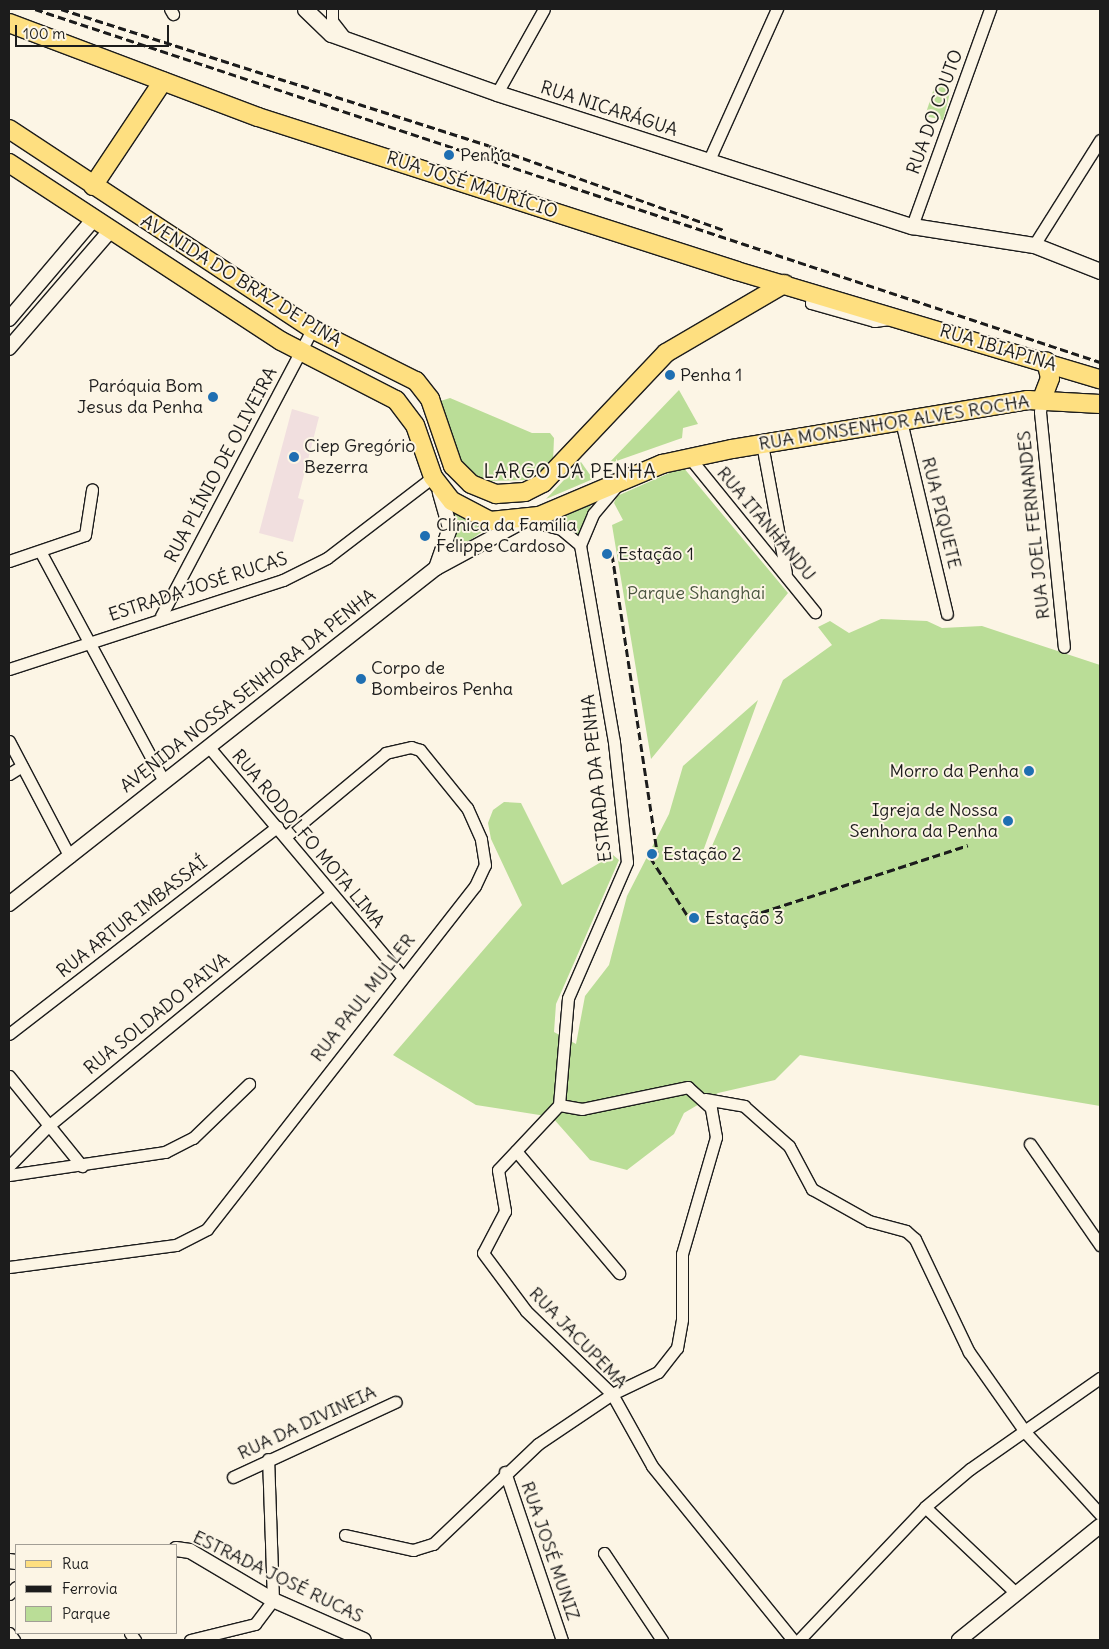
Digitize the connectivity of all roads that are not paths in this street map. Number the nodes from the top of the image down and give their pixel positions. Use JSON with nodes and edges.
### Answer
{"nodes":[{"id":1,"x":305,"y":9,"type":"edge"},
{"id":2,"x":332,"y":9,"type":"edge"},
{"id":3,"x":544,"y":9,"type":"edge"},
{"id":4,"x":777,"y":9,"type":"edge"},
{"id":5,"x":990,"y":9,"type":"edge"},
{"id":6,"x":9,"y":23,"type":"edge"},
{"id":7,"x":348,"y":41,"type":"junction"},
{"id":8,"x":162,"y":81,"type":"junction"},
{"id":9,"x":497,"y":93,"type":"junction"},
{"id":10,"x":9,"y":129,"type":"edge"},
{"id":11,"x":1100,"y":140,"type":"edge"},
{"id":12,"x":709,"y":160,"type":"junction"},
{"id":13,"x":10,"y":166,"type":"edge"},
{"id":14,"x":93,"y":186,"type":"junction"},
{"id":15,"x":92,"y":221,"type":"junction"},
{"id":16,"x":912,"y":226,"type":"junction"},
{"id":17,"x":109,"y":232,"type":"junction"},
{"id":18,"x":1034,"y":245,"type":"junction"},
{"id":19,"x":62,"y":256,"type":"junction"},
{"id":20,"x":78,"y":269,"type":"junction"},
{"id":21,"x":1100,"y":271,"type":"edge"},
{"id":22,"x":784,"y":284,"type":"junction"},
{"id":23,"x":9,"y":319,"type":"edge"},
{"id":24,"x":312,"y":329,"type":"junction"},
{"id":25,"x":9,"y":348,"type":"edge"},
{"id":26,"x":301,"y":353,"type":"junction"},
{"id":27,"x":1046,"y":361,"type":"junction"},
{"id":28,"x":1100,"y":379,"type":"edge"},
{"id":29,"x":1042,"y":399,"type":"junction"},
{"id":30,"x":1100,"y":404,"type":"edge"},
{"id":31,"x":901,"y":421,"type":"junction"},
{"id":32,"x":762,"y":444,"type":"junction"},
{"id":33,"x":689,"y":457,"type":"junction"},
{"id":34,"x":433,"y":477,"type":"junction"},
{"id":35,"x":624,"y":479,"type":"junction"},
{"id":36,"x":92,"y":490,"type":"dead end"},
{"id":37,"x":525,"y":520,"type":"junction"},
{"id":38,"x":580,"y":545,"type":"junction"},
{"id":39,"x":40,"y":552,"type":"junction"},
{"id":40,"x":9,"y":561,"type":"edge"},
{"id":41,"x":436,"y":568,"type":"junction"},
{"id":42,"x":787,"y":574,"type":"junction"},
{"id":43,"x":815,"y":612,"type":"dead end"},
{"id":44,"x":947,"y":614,"type":"dead end"},
{"id":45,"x":161,"y":616,"type":"junction"},
{"id":46,"x":87,"y":644,"type":"junction"},
{"id":47,"x":1064,"y":647,"type":"dead end"},
{"id":48,"x":9,"y":669,"type":"edge"},
{"id":49,"x":9,"y":741,"type":"edge"},
{"id":50,"x":208,"y":746,"type":"junction"},
{"id":51,"x":22,"y":766,"type":"junction"},
{"id":52,"x":9,"y":774,"type":"edge"},
{"id":53,"x":164,"y":781,"type":"junction"},
{"id":54,"x":276,"y":827,"type":"junction"},
{"id":55,"x":285,"y":837,"type":"junction"},
{"id":56,"x":70,"y":857,"type":"junction"},
{"id":57,"x":331,"y":894,"type":"junction"},
{"id":58,"x":9,"y":904,"type":"edge"},
{"id":59,"x":402,"y":976,"type":"junction"},
{"id":60,"x":9,"y":1034,"type":"edge"},
{"id":61,"x":9,"y":1076,"type":"edge"},
{"id":62,"x":250,"y":1084,"type":"dead end"},
{"id":63,"x":705,"y":1099,"type":"junction"},
{"id":64,"x":559,"y":1105,"type":"junction"},
{"id":65,"x":47,"y":1127,"type":"junction"},
{"id":66,"x":1030,"y":1144,"type":"dead end"},
{"id":67,"x":516,"y":1151,"type":"junction"},
{"id":68,"x":9,"y":1166,"type":"edge"},
{"id":69,"x":82,"y":1166,"type":"junction"},
{"id":70,"x":9,"y":1175,"type":"edge"},
{"id":71,"x":1100,"y":1244,"type":"edge"},
{"id":72,"x":9,"y":1267,"type":"edge"},
{"id":73,"x":619,"y":1273,"type":"dead end"},
{"id":74,"x":1100,"y":1378,"type":"edge"},
{"id":75,"x":612,"y":1394,"type":"junction"},
{"id":76,"x":395,"y":1402,"type":"dead end"},
{"id":77,"x":1026,"y":1433,"type":"junction"},
{"id":78,"x":268,"y":1459,"type":"junction"},
{"id":79,"x":505,"y":1472,"type":"junction"},
{"id":80,"x":233,"y":1477,"type":"dead end"},
{"id":81,"x":925,"y":1507,"type":"junction"},
{"id":82,"x":1100,"y":1514,"type":"edge"},
{"id":83,"x":1100,"y":1526,"type":"edge"},
{"id":84,"x":345,"y":1535,"type":"dead end"},
{"id":85,"x":178,"y":1549,"type":"edge"},
{"id":86,"x":604,"y":1553,"type":"dead end"},
{"id":87,"x":1016,"y":1593,"type":"junction"},
{"id":88,"x":273,"y":1600,"type":"junction"},
{"id":89,"x":9,"y":1633,"type":"edge"},
{"id":90,"x":14,"y":1640,"type":"edge"},
{"id":91,"x":190,"y":1640,"type":"edge"},
{"id":92,"x":364,"y":1640,"type":"edge"},
{"id":93,"x":562,"y":1640,"type":"edge"},
{"id":94,"x":662,"y":1640,"type":"edge"},
{"id":95,"x":793,"y":1640,"type":"edge"},
{"id":96,"x":799,"y":1640,"type":"edge"},
{"id":97,"x":959,"y":1640,"type":"edge"}],
"edges":[{"from":1,"to":7,"type":"main road","name":"RUA NICARÁGUA"},
{"from":2,"to":7,"type":"street"},
{"from":3,"to":9,"type":"street"},
{"from":4,"to":12,"type":"street"},
{"from":5,"to":16,"type":"street","name":"RUA DO COUTO"},
{"from":6,"to":8,"type":"main road","name":"RUA JOSÉ MAURÍCIO"},
{"from":7,"to":9,"type":"main road","name":"RUA NICARÁGUA"},
{"from":8,"to":14,"type":"main road"},
{"from":8,"to":22,"type":"main road","name":"RUA JOSÉ MAURÍCIO"},
{"from":9,"to":12,"type":"main road","name":"RUA NICARÁGUA"},
{"from":10,"to":14,"type":"main road","name":"AVENIDA DO BRAZ DE PINA"},
{"from":11,"to":18,"type":"street"},
{"from":12,"to":16,"type":"main road","name":"RUA NICARÁGUA"},
{"from":13,"to":15,"type":"main road","name":"AVENIDA DO BRAZ DE PINA"},
{"from":14,"to":24,"type":"main road","name":"AVENIDA DO BRAZ DE PINA"},
{"from":15,"to":17,"type":"main road","name":"AVENIDA DO BRAZ DE PINA"},
{"from":15,"to":19,"type":"street"},
{"from":16,"to":18,"type":"main road","name":"RUA NICARÁGUA"},
{"from":17,"to":20,"type":"street"},
{"from":17,"to":26,"type":"main road","name":"AVENIDA DO BRAZ DE PINA"},
{"from":18,"to":21,"type":"main road","name":"RUA NICARÁGUA"},
{"from":19,"to":20,"type":"street"},
{"from":19,"to":23,"type":"street"},
{"from":20,"to":25,"type":"street"},
{"from":22,"to":24,"type":"main road","name":"AVENIDA DO BRAZ DE PINA"},
{"from":22,"to":27,"type":"main road","name":"RUA IBIAPINA"},
{"from":24,"to":26,"type":"street","name":"RUA PLÍNIO DE OLIVEIRA"},
{"from":26,"to":34,"type":"main road","name":"AVENIDA DO BRAZ DE PINA"},
{"from":26,"to":45,"type":"street","name":"RUA PLÍNIO DE OLIVEIRA"},
{"from":27,"to":28,"type":"main road","name":"RUA IBIAPINA"},
{"from":27,"to":29,"type":"main road"},
{"from":29,"to":30,"type":"main road","name":"RUA MONSENHOR ALVES ROCHA"},
{"from":29,"to":31,"type":"main road","name":"RUA MONSENHOR ALVES ROCHA"},
{"from":29,"to":47,"type":"street","name":"RUA JOEL FERNANDES"},
{"from":31,"to":32,"type":"main road","name":"RUA MONSENHOR ALVES ROCHA"},
{"from":31,"to":44,"type":"street","name":"RUA PIQUETE"},
{"from":32,"to":33,"type":"main road","name":"RUA MONSENHOR ALVES ROCHA"},
{"from":32,"to":42,"type":"street"},
{"from":33,"to":35,"type":"main road"},
{"from":33,"to":42,"type":"street","name":"RUA ITANHANDU"},
{"from":34,"to":37,"type":"main road"},
{"from":34,"to":41,"type":"street"},
{"from":34,"to":45,"type":"street","name":"ESTRADA JOSÉ RUCAS"},
{"from":35,"to":37,"type":"main road"},
{"from":35,"to":38,"type":"street"},
{"from":36,"to":39,"type":"street"},
{"from":37,"to":38,"type":"street"},
{"from":37,"to":41,"type":"street"},
{"from":38,"to":64,"type":"street","name":"ESTRADA DA PENHA"},
{"from":39,"to":40,"type":"street"},
{"from":39,"to":46,"type":"street"},
{"from":41,"to":50,"type":"street","name":"AVENIDA NOSSA SENHORA DA PENHA"},
{"from":42,"to":43,"type":"street","name":"RUA ITANHANDU"},
{"from":45,"to":46,"type":"street","name":"ESTRADA JOSÉ RUCAS"},
{"from":46,"to":48,"type":"street","name":"ESTRADA JOSÉ RUCAS"},
{"from":46,"to":53,"type":"street"},
{"from":49,"to":51,"type":"street"},
{"from":50,"to":53,"type":"street","name":"AVENIDA NOSSA SENHORA DA PENHA"},
{"from":50,"to":54,"type":"street","name":"RUA RODOLFO MOTA LIMA"},
{"from":51,"to":52,"type":"street"},
{"from":51,"to":56,"type":"street"},
{"from":53,"to":56,"type":"street","name":"AVENIDA NOSSA SENHORA DA PENHA"},
{"from":54,"to":55,"type":"street","name":"RUA RODOLFO MOTA LIMA"},
{"from":54,"to":60,"type":"street","name":"RUA ARTUR IMBASSAÍ"},
{"from":55,"to":57,"type":"street","name":"RUA RODOLFO MOTA LIMA"},
{"from":55,"to":59,"type":"street","name":"RUA PAUL MULLER"},
{"from":56,"to":58,"type":"street","name":"AVENIDA NOSSA SENHORA DA PENHA"},
{"from":57,"to":59,"type":"street","name":"RUA RODOLFO MOTA LIMA"},
{"from":57,"to":65,"type":"street","name":"RUA SOLDADO PAIVA"},
{"from":59,"to":72,"type":"street","name":"RUA PAUL MULLER"},
{"from":61,"to":65,"type":"street"},
{"from":62,"to":69,"type":"street"},
{"from":63,"to":64,"type":"street"},
{"from":63,"to":75,"type":"street"},
{"from":63,"to":77,"type":"street"},
{"from":64,"to":67,"type":"street","name":"RUA JACUPEMA"},
{"from":65,"to":68,"type":"street","name":"RUA SOLDADO PAIVA"},
{"from":65,"to":69,"type":"street"},
{"from":66,"to":71,"type":"street"},
{"from":67,"to":73,"type":"street"},
{"from":67,"to":75,"type":"street","name":"RUA JACUPEMA"},
{"from":69,"to":70,"type":"street"},
{"from":74,"to":77,"type":"street"},
{"from":75,"to":79,"type":"street"},
{"from":75,"to":95,"type":"street","name":"RUA JACUPEMA"},
{"from":76,"to":78,"type":"street","name":"RUA DA DIVINEIA"},
{"from":77,"to":81,"type":"street"},
{"from":77,"to":82,"type":"street"},
{"from":78,"to":80,"type":"street","name":"RUA DA DIVINEIA"},
{"from":78,"to":88,"type":"street"},
{"from":79,"to":84,"type":"street"},
{"from":79,"to":93,"type":"street","name":"RUA JOSÉ MUNIZ"},
{"from":81,"to":87,"type":"street"},
{"from":81,"to":96,"type":"street"},
{"from":83,"to":87,"type":"street"},
{"from":85,"to":88,"type":"street","name":"ESTRADA JOSÉ RUCAS"},
{"from":86,"to":94,"type":"street"},
{"from":87,"to":97,"type":"street"},
{"from":88,"to":91,"type":"street"},
{"from":88,"to":92,"type":"street","name":"ESTRADA JOSÉ RUCAS"},
{"from":89,"to":90,"type":"street"}]}
